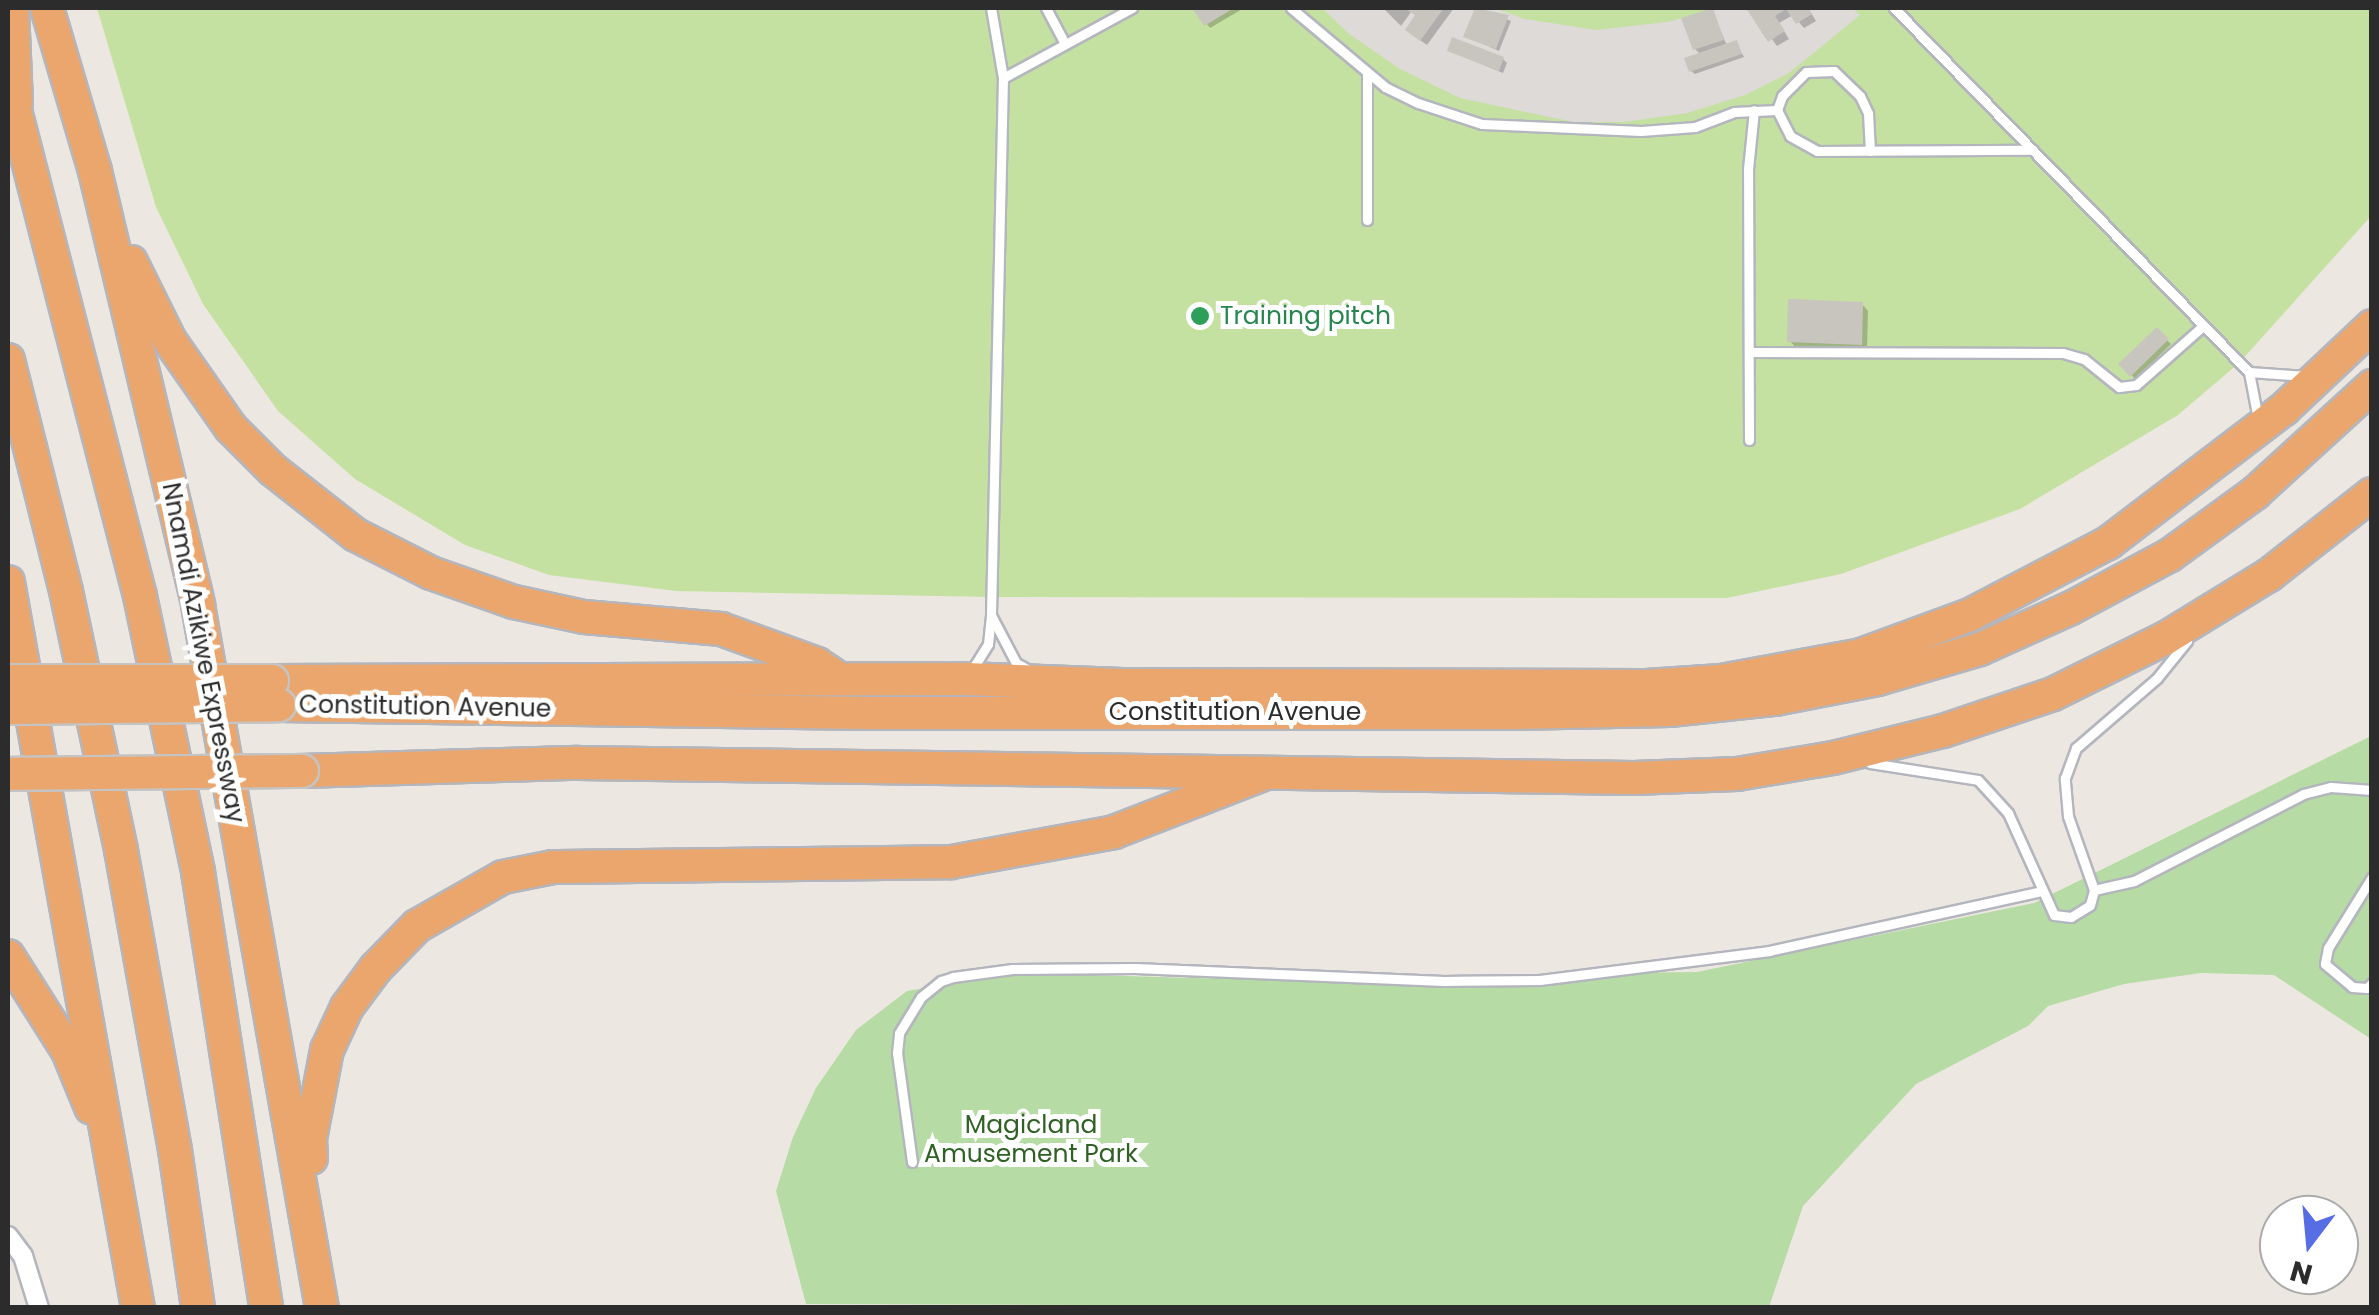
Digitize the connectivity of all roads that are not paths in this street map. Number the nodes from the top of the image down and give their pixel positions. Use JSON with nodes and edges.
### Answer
{"nodes":[{"id":1,"x":12,"y":8,"type":"edge"},
{"id":2,"x":46,"y":8,"type":"edge"},
{"id":3,"x":991,"y":8,"type":"edge"},
{"id":4,"x":1046,"y":8,"type":"edge"},
{"id":5,"x":1104,"y":8,"type":"edge"},
{"id":6,"x":1132,"y":8,"type":"edge"},
{"id":7,"x":1291,"y":8,"type":"edge"},
{"id":8,"x":1894,"y":8,"type":"edge"},
{"id":9,"x":1110,"y":18,"type":"junction"},
{"id":10,"x":1065,"y":44,"type":"junction"},
{"id":11,"x":1367,"y":75,"type":"junction"},
{"id":12,"x":1003,"y":78,"type":"junction"},
{"id":13,"x":12,"y":98,"type":"edge"},
{"id":14,"x":1754,"y":110,"type":"junction"},
{"id":15,"x":1777,"y":110,"type":"junction"},
{"id":16,"x":2032,"y":150,"type":"junction"},
{"id":17,"x":1870,"y":151,"type":"junction"},
{"id":18,"x":94,"y":171,"type":"junction"},
{"id":19,"x":1367,"y":220,"type":"dead end"},
{"id":20,"x":2203,"y":326,"type":"junction"},
{"id":21,"x":2366,"y":335,"type":"edge"},
{"id":22,"x":1749,"y":352,"type":"junction"},
{"id":23,"x":8,"y":360,"type":"edge"},
{"id":24,"x":2249,"y":372,"type":"junction"},
{"id":25,"x":2319,"y":378,"type":"junction"},
{"id":26,"x":2372,"y":386,"type":"edge"},
{"id":27,"x":2260,"y":428,"type":"junction"},
{"id":28,"x":1750,"y":440,"type":"dead end"},
{"id":29,"x":2372,"y":494,"type":"edge"},
{"id":30,"x":2170,"y":555,"type":"junction"},
{"id":31,"x":8,"y":582,"type":"edge"},
{"id":32,"x":2214,"y":609,"type":"junction"},
{"id":33,"x":992,"y":614,"type":"junction"},
{"id":34,"x":1970,"y":615,"type":"junction"},
{"id":35,"x":853,"y":679,"type":"junction"},
{"id":36,"x":8,"y":681,"type":"edge"},
{"id":37,"x":1052,"y":682,"type":"junction"},
{"id":38,"x":373,"y":684,"type":"junction"},
{"id":39,"x":956,"y":691,"type":"junction"},
{"id":40,"x":275,"y":693,"type":"junction"},
{"id":41,"x":329,"y":706,"type":"junction"},
{"id":42,"x":8,"y":708,"type":"edge"},
{"id":43,"x":1832,"y":758,"type":"junction"},
{"id":44,"x":1272,"y":771,"type":"junction"},
{"id":45,"x":8,"y":774,"type":"edge"},
{"id":46,"x":2372,"y":790,"type":"edge"},
{"id":47,"x":2372,"y":877,"type":"edge"},
{"id":48,"x":2094,"y":890,"type":"junction"},
{"id":49,"x":2042,"y":891,"type":"junction"},
{"id":50,"x":8,"y":956,"type":"edge"},
{"id":51,"x":2372,"y":983,"type":"edge"},
{"id":52,"x":912,"y":1162,"type":"dead end"},
{"id":53,"x":116,"y":1166,"type":"junction"},
{"id":54,"x":8,"y":1236,"type":"edge"},
{"id":55,"x":314,"y":1248,"type":"junction"},
{"id":56,"x":38,"y":1308,"type":"edge"},
{"id":57,"x":138,"y":1308,"type":"edge"},
{"id":58,"x":198,"y":1308,"type":"edge"},
{"id":59,"x":266,"y":1308,"type":"edge"},
{"id":60,"x":322,"y":1308,"type":"edge"}],
"edges":[{"from":1,"to":13,"type":"highway","name":"Nnamdi Azikiwe Expressway"},
{"from":2,"to":18,"type":"highway","name":"Nnamdi Azikiwe Expressway"},
{"from":3,"to":12,"type":"lane"},
{"from":4,"to":10,"type":"lane"},
{"from":5,"to":9,"type":"lane"},
{"from":6,"to":9,"type":"lane"},
{"from":7,"to":11,"type":"lane"},
{"from":8,"to":16,"type":"lane"},
{"from":9,"to":10,"type":"lane"},
{"from":10,"to":12,"type":"lane"},
{"from":11,"to":14,"type":"lane"},
{"from":11,"to":19,"type":"lane"},
{"from":12,"to":33,"type":"lane"},
{"from":13,"to":59,"type":"highway","name":"Nnamdi Azikiwe Expressway"},
{"from":14,"to":15,"type":"lane"},
{"from":14,"to":22,"type":"lane"},
{"from":15,"to":17,"type":"lane"},
{"from":15,"to":17,"type":"lane"},
{"from":16,"to":17,"type":"lane"},
{"from":16,"to":20,"type":"lane"},
{"from":18,"to":35,"type":"highway"},
{"from":18,"to":55,"type":"highway","name":"Nnamdi Azikiwe Expressway"},
{"from":20,"to":22,"type":"lane"},
{"from":20,"to":24,"type":"lane"},
{"from":21,"to":25,"type":"highway"},
{"from":22,"to":28,"type":"lane"},
{"from":23,"to":58,"type":"highway"},
{"from":24,"to":25,"type":"lane"},
{"from":24,"to":27,"type":"lane"},
{"from":25,"to":27,"type":"highway"},
{"from":26,"to":30,"type":"highway","name":"Constitution Avenue"},
{"from":27,"to":34,"type":"highway"},
{"from":29,"to":32,"type":"highway"},
{"from":30,"to":34,"type":"highway"},
{"from":30,"to":39,"type":"highway","name":"Constitution Avenue"},
{"from":31,"to":53,"type":"highway"},
{"from":32,"to":43,"type":"highway"},
{"from":32,"to":48,"type":"lane"},
{"from":33,"to":37,"type":"lane"},
{"from":33,"to":39,"type":"lane"},
{"from":34,"to":37,"type":"highway"},
{"from":35,"to":38,"type":"highway"},
{"from":35,"to":39,"type":"highway"},
{"from":36,"to":40,"type":"highway","bridge":true},
{"from":37,"to":39,"type":"highway"},
{"from":38,"to":40,"type":"highway"},
{"from":38,"to":41,"type":"highway"},
{"from":39,"to":41,"type":"highway","name":"Constitution Avenue"},
{"from":40,"to":41,"type":"highway","name":"Constitution Avenue"},
{"from":40,"to":42,"type":"highway","name":"Constitution Avenue","bridge":true},
{"from":43,"to":44,"type":"highway"},
{"from":43,"to":49,"type":"lane"},
{"from":44,"to":45,"type":"highway","bridge":true},
{"from":44,"to":55,"type":"highway"},
{"from":46,"to":48,"type":"lane"},
{"from":47,"to":51,"type":"lane"},
{"from":48,"to":49,"type":"lane"},
{"from":49,"to":52,"type":"lane"},
{"from":50,"to":53,"type":"highway"},
{"from":53,"to":57,"type":"highway"},
{"from":54,"to":56,"type":"street"},
{"from":55,"to":60,"type":"highway","name":"Nnamdi Azikiwe Expressway"}]}
